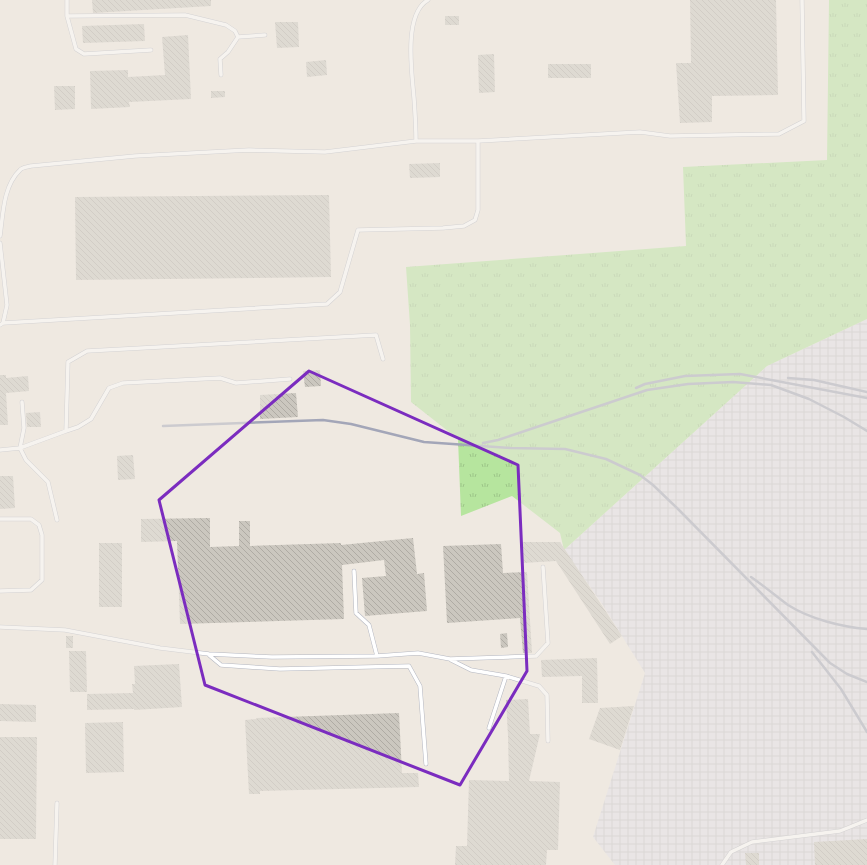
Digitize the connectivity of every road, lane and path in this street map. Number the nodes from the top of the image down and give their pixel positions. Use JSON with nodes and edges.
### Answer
{"nodes":[{"id":1,"x":67,"y":0,"type":"edge"},
{"id":2,"x":428,"y":0,"type":"edge"},
{"id":3,"x":802,"y":0,"type":"edge"},
{"id":4,"x":67,"y":16,"type":"junction"},
{"id":5,"x":265,"y":35,"type":"dead end"},
{"id":6,"x":238,"y":37,"type":"junction"},
{"id":7,"x":151,"y":50,"type":"dead end"},
{"id":8,"x":221,"y":76,"type":"dead end"},
{"id":9,"x":416,"y":141,"type":"junction"},
{"id":10,"x":478,"y":141,"type":"junction"},
{"id":11,"x":0,"y":236,"type":"edge"},
{"id":12,"x":0,"y":243,"type":"edge"},
{"id":13,"x":2,"y":324,"type":"edge"},
{"id":14,"x":383,"y":359,"type":"dead end"},
{"id":15,"x":290,"y":380,"type":"dead end"},
{"id":16,"x":22,"y":402,"type":"dead end"},
{"id":17,"x":66,"y":431,"type":"junction"},
{"id":18,"x":20,"y":448,"type":"junction"},
{"id":19,"x":0,"y":450,"type":"edge"},
{"id":20,"x":0,"y":519,"type":"edge"},
{"id":21,"x":57,"y":520,"type":"dead end"},
{"id":22,"x":543,"y":567,"type":"dead end"},
{"id":23,"x":354,"y":571,"type":"dead end"},
{"id":24,"x":0,"y":591,"type":"edge"},
{"id":25,"x":0,"y":627,"type":"edge"},
{"id":26,"x":209,"y":654,"type":"junction"},
{"id":27,"x":377,"y":656,"type":"junction"},
{"id":28,"x":450,"y":659,"type":"junction"},
{"id":29,"x":506,"y":676,"type":"junction"},
{"id":30,"x":489,"y":728,"type":"dead end"},
{"id":31,"x":548,"y":741,"type":"dead end"},
{"id":32,"x":426,"y":764,"type":"dead end"},
{"id":33,"x":57,"y":802,"type":"dead end"},
{"id":34,"x":867,"y":820,"type":"edge"},
{"id":35,"x":55,"y":865,"type":"edge"},
{"id":36,"x":722,"y":865,"type":"edge"}],
"edges":[{"from":1,"to":4,"type":"lane"},
{"from":2,"to":9,"type":"lane"},
{"from":3,"to":10,"type":"lane"},
{"from":4,"to":6,"type":"lane"},
{"from":4,"to":7,"type":"lane"},
{"from":5,"to":6,"type":"lane"},
{"from":6,"to":8,"type":"lane"},
{"from":9,"to":10,"type":"lane"},
{"from":9,"to":11,"type":"lane"},
{"from":10,"to":13,"type":"lane"},
{"from":12,"to":13,"type":"lane"},
{"from":14,"to":17,"type":"lane"},
{"from":15,"to":17,"type":"lane"},
{"from":16,"to":18,"type":"lane"},
{"from":17,"to":18,"type":"lane"},
{"from":18,"to":19,"type":"lane"},
{"from":18,"to":21,"type":"lane"},
{"from":20,"to":24,"type":"lane"},
{"from":22,"to":28,"type":"lane"},
{"from":23,"to":27,"type":"lane"},
{"from":25,"to":26,"type":"lane"},
{"from":26,"to":27,"type":"lane"},
{"from":26,"to":32,"type":"lane"},
{"from":27,"to":28,"type":"lane"},
{"from":28,"to":29,"type":"lane"},
{"from":29,"to":30,"type":"lane"},
{"from":29,"to":31,"type":"lane"},
{"from":33,"to":35,"type":"lane"},
{"from":34,"to":36,"type":"lane"}]}
